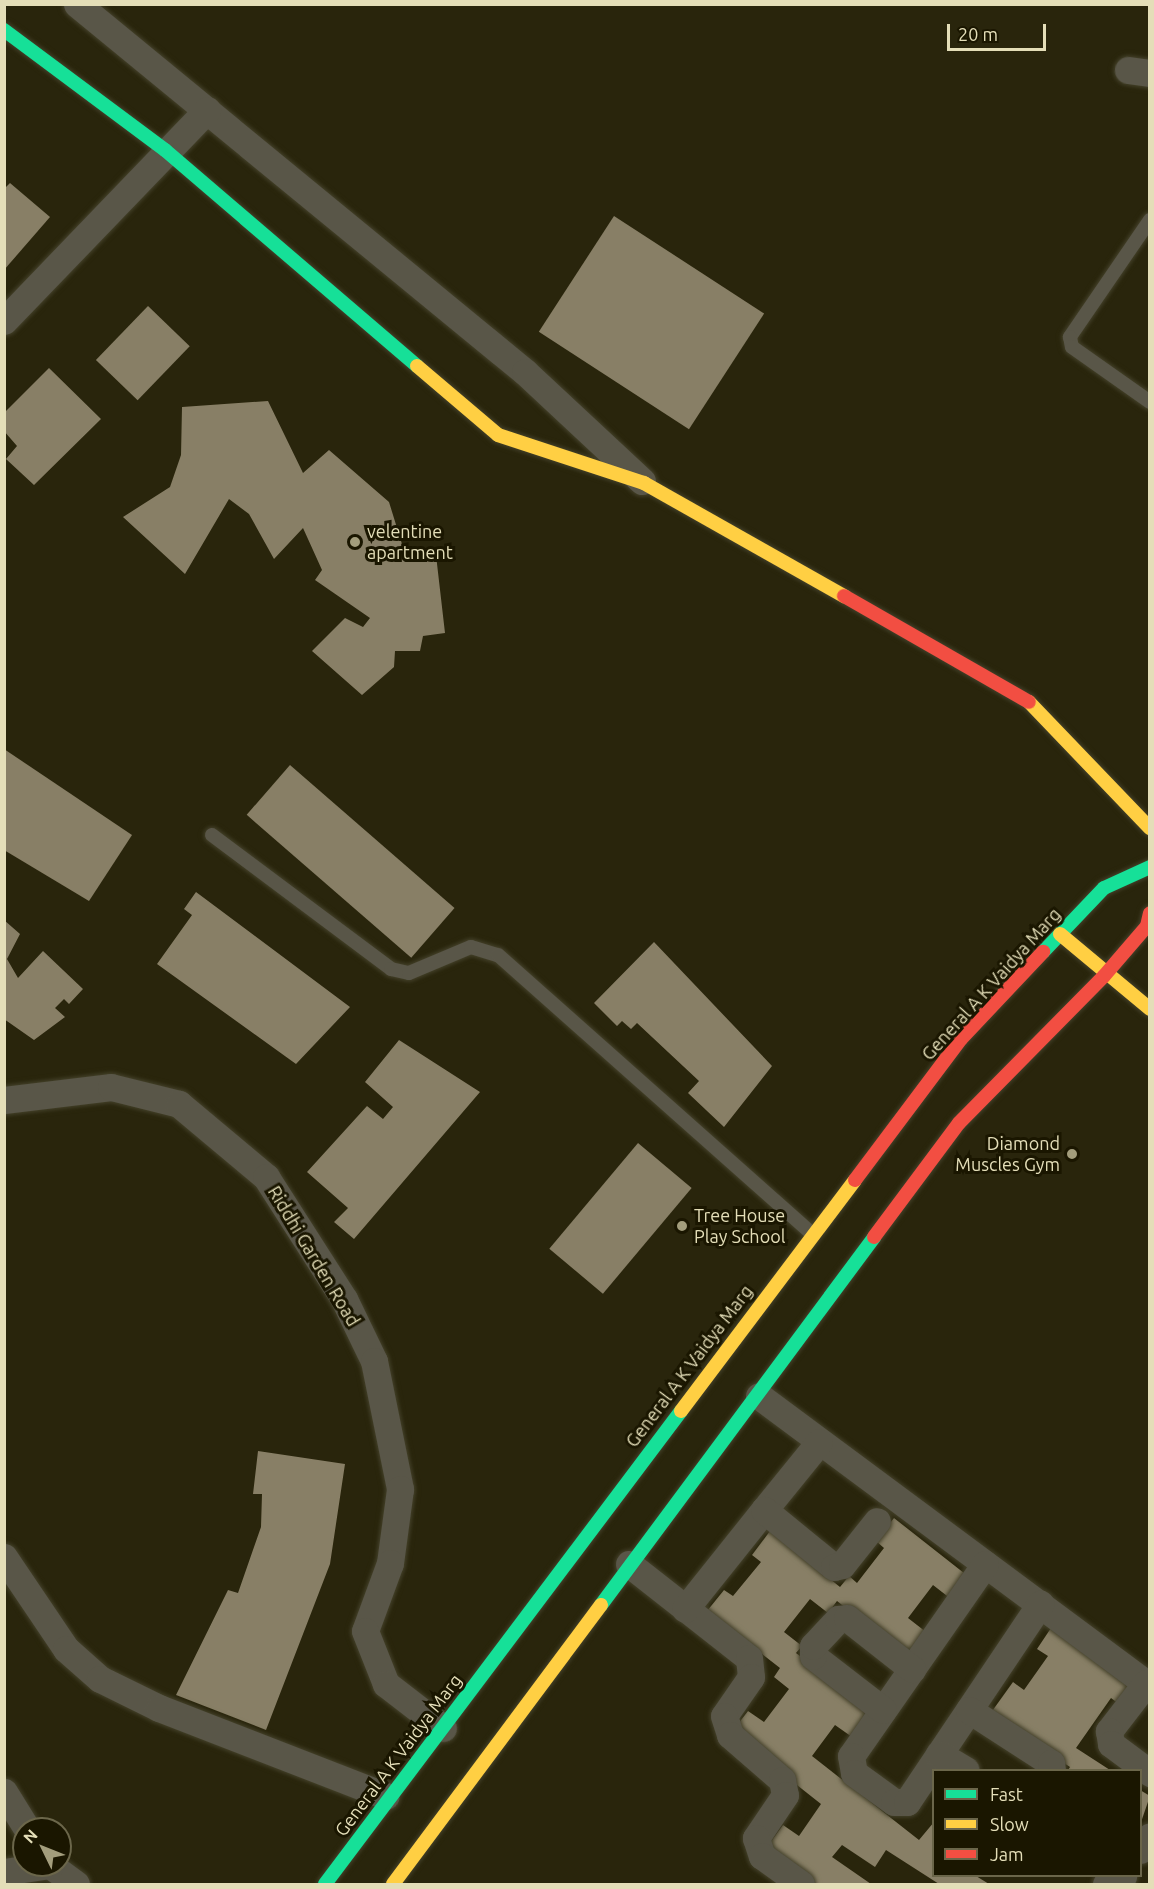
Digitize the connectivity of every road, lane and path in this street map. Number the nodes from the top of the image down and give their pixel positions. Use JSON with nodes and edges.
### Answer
{"nodes":[{"id":1,"x":77,"y":4,"type":"edge"},
{"id":2,"x":4,"y":30,"type":"edge"},
{"id":3,"x":207,"y":111,"type":"junction"},
{"id":4,"x":165,"y":150,"type":"junction"},
{"id":5,"x":1149,"y":220,"type":"edge"},
{"id":6,"x":4,"y":321,"type":"edge"},
{"id":7,"x":1149,"y":402,"type":"edge"},
{"id":8,"x":644,"y":483,"type":"junction"},
{"id":9,"x":1149,"y":828,"type":"edge"},
{"id":10,"x":212,"y":835,"type":"dead end"},
{"id":11,"x":1149,"y":867,"type":"edge"},
{"id":12,"x":1104,"y":888,"type":"junction"},
{"id":13,"x":1148,"y":922,"type":"edge"},
{"id":14,"x":1060,"y":934,"type":"junction"},
{"id":15,"x":1104,"y":976,"type":"junction"},
{"id":16,"x":1149,"y":1009,"type":"edge"},
{"id":17,"x":4,"y":1100,"type":"edge"},
{"id":18,"x":811,"y":1233,"type":"junction"},
{"id":19,"x":759,"y":1396,"type":"junction"},
{"id":20,"x":819,"y":1442,"type":"junction"},
{"id":21,"x":764,"y":1510,"type":"junction"},
{"id":22,"x":877,"y":1521,"type":"dead end"},
{"id":23,"x":4,"y":1557,"type":"edge"},
{"id":24,"x":629,"y":1564,"type":"junction"},
{"id":25,"x":986,"y":1564,"type":"junction"},
{"id":26,"x":1040,"y":1604,"type":"junction"},
{"id":27,"x":685,"y":1609,"type":"junction"},
{"id":28,"x":912,"y":1669,"type":"junction"},
{"id":29,"x":1148,"y":1684,"type":"edge"},
{"id":30,"x":884,"y":1710,"type":"junction"},
{"id":31,"x":969,"y":1710,"type":"junction"},
{"id":32,"x":443,"y":1728,"type":"junction"},
{"id":33,"x":939,"y":1754,"type":"junction"},
{"id":34,"x":964,"y":1769,"type":"edge"},
{"id":35,"x":1053,"y":1769,"type":"edge"},
{"id":36,"x":1149,"y":1773,"type":"edge"},
{"id":37,"x":4,"y":1792,"type":"edge"},
{"id":38,"x":386,"y":1796,"type":"junction"},
{"id":39,"x":20,"y":1817,"type":"edge"},
{"id":40,"x":325,"y":1884,"type":"edge"},
{"id":41,"x":393,"y":1884,"type":"edge"},
{"id":42,"x":801,"y":1884,"type":"edge"}],
"edges":[{"from":1,"to":3,"type":"street"},
{"from":2,"to":4,"type":"main road"},
{"from":3,"to":4,"type":"street"},
{"from":3,"to":8,"type":"street"},
{"from":4,"to":6,"type":"street"},
{"from":4,"to":8,"type":"main road"},
{"from":5,"to":7,"type":"lane"},
{"from":8,"to":9,"type":"main road"},
{"from":10,"to":18,"type":"lane"},
{"from":11,"to":12,"type":"main road"},
{"from":12,"to":13,"type":"main road"},
{"from":12,"to":14,"type":"main road","name":"General A K Vaidya Marg"},
{"from":13,"to":15,"type":"main road"},
{"from":14,"to":15,"type":"main road"},
{"from":14,"to":18,"type":"main road","name":"General A K Vaidya Marg"},
{"from":15,"to":16,"type":"main road"},
{"from":15,"to":19,"type":"main road"},
{"from":17,"to":32,"type":"street","name":"Riddhi Garden Road"},
{"from":18,"to":32,"type":"main road","name":"General A K Vaidya Marg"},
{"from":19,"to":20,"type":"street"},
{"from":19,"to":24,"type":"main road"},
{"from":20,"to":21,"type":"street"},
{"from":20,"to":25,"type":"street"},
{"from":21,"to":22,"type":"street"},
{"from":21,"to":27,"type":"street"},
{"from":23,"to":38,"type":"street"},
{"from":24,"to":27,"type":"street"},
{"from":24,"to":41,"type":"main road"},
{"from":25,"to":26,"type":"street"},
{"from":25,"to":28,"type":"street"},
{"from":26,"to":29,"type":"street"},
{"from":26,"to":31,"type":"street"},
{"from":27,"to":42,"type":"street"},
{"from":28,"to":30,"type":"street"},
{"from":28,"to":30,"type":"street"},
{"from":29,"to":36,"type":"street"},
{"from":30,"to":33,"type":"street"},
{"from":31,"to":33,"type":"street"},
{"from":31,"to":35,"type":"street"},
{"from":32,"to":38,"type":"main road","name":"General A K Vaidya Marg"},
{"from":33,"to":34,"type":"street"},
{"from":37,"to":39,"type":"street"},
{"from":38,"to":40,"type":"main road","name":"General A K Vaidya Marg"}]}
